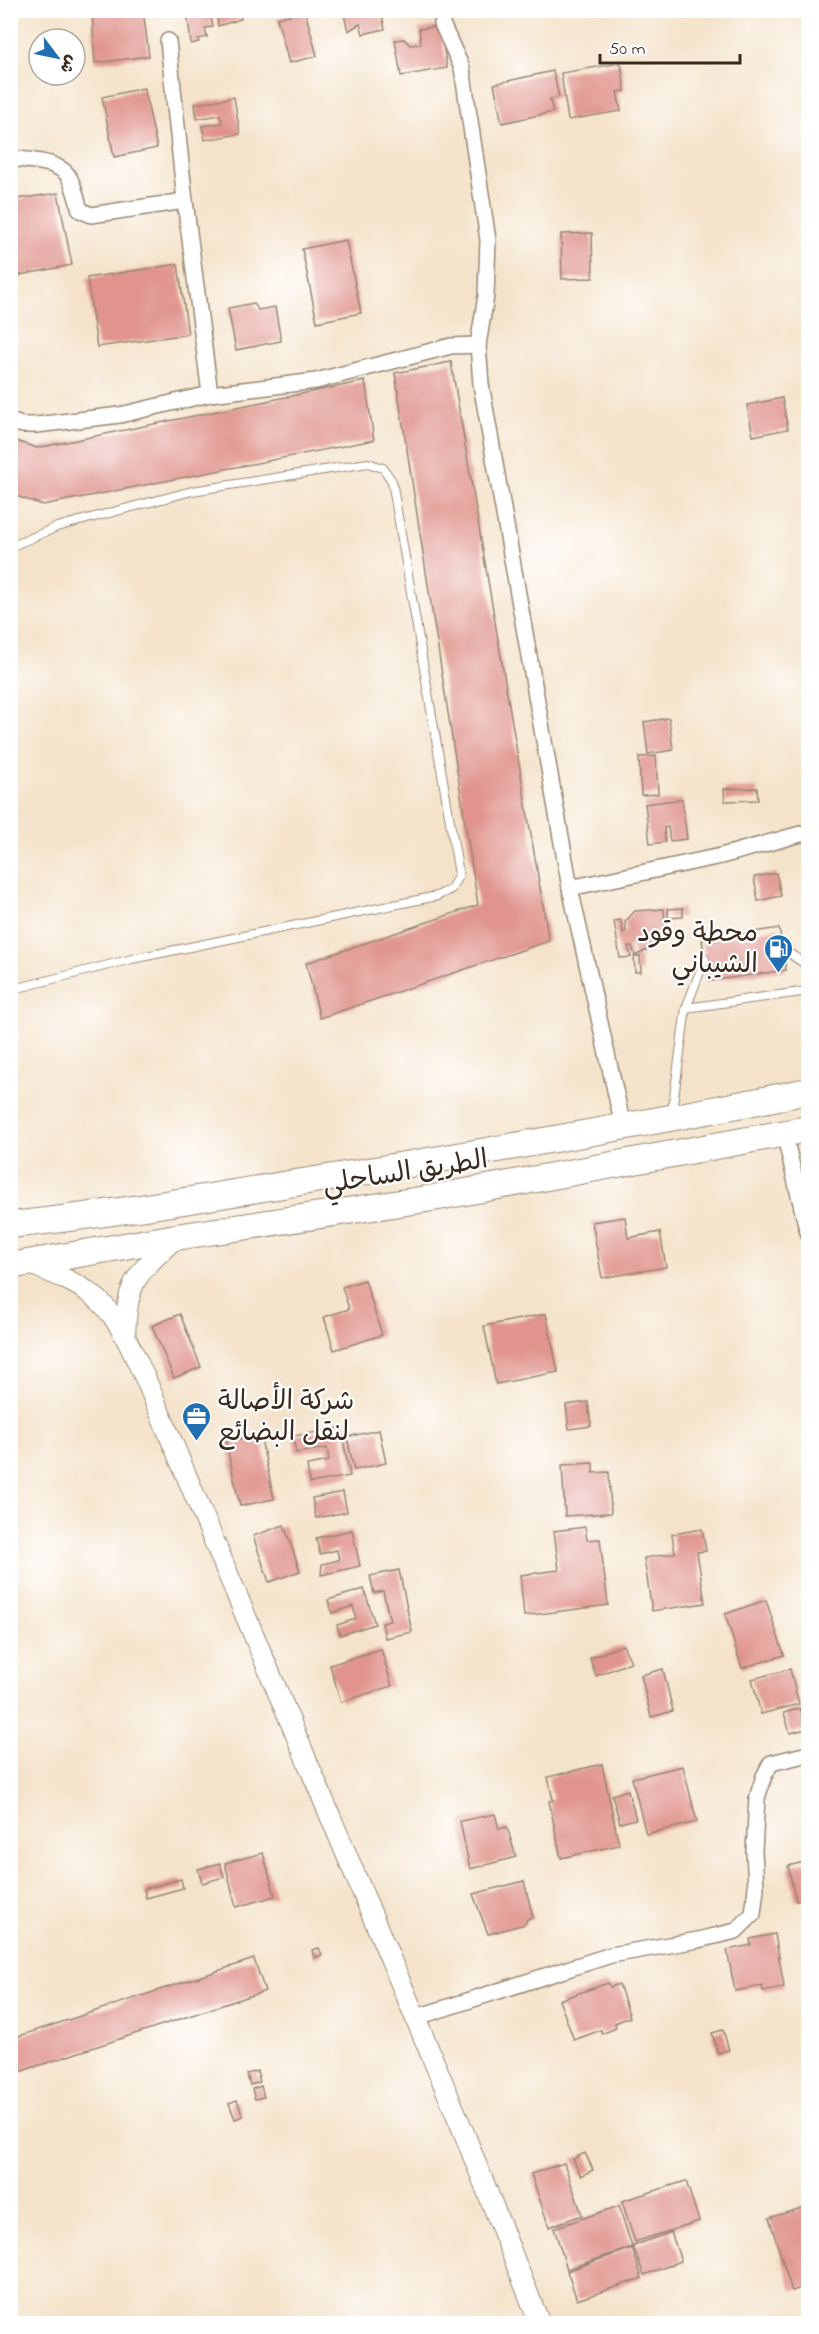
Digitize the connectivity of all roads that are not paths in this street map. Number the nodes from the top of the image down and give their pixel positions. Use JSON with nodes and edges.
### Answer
{"nodes":[{"id":1,"x":442,"y":24,"type":"dead end"},
{"id":2,"x":168,"y":41,"type":"dead end"},
{"id":3,"x":10,"y":158,"type":"edge"},
{"id":4,"x":185,"y":201,"type":"junction"},
{"id":5,"x":478,"y":345,"type":"junction"},
{"id":6,"x":210,"y":394,"type":"junction"},
{"id":7,"x":10,"y":422,"type":"edge"},
{"id":8,"x":10,"y":547,"type":"edge"},
{"id":9,"x":808,"y":832,"type":"edge"},
{"id":10,"x":570,"y":888,"type":"junction"},
{"id":11,"x":783,"y":949,"type":"dead end"},
{"id":12,"x":705,"y":960,"type":"dead end"},
{"id":13,"x":808,"y":966,"type":"edge"},
{"id":14,"x":10,"y":990,"type":"edge"},
{"id":15,"x":808,"y":991,"type":"edge"},
{"id":16,"x":686,"y":1008,"type":"junction"},
{"id":17,"x":808,"y":1091,"type":"edge"},
{"id":18,"x":671,"y":1119,"type":"junction"},
{"id":19,"x":623,"y":1126,"type":"junction"},
{"id":20,"x":796,"y":1131,"type":"edge"},
{"id":21,"x":425,"y":1162,"type":"junction"},
{"id":22,"x":433,"y":1198,"type":"junction"},
{"id":23,"x":10,"y":1225,"type":"edge"},
{"id":24,"x":808,"y":1233,"type":"edge"},
{"id":25,"x":176,"y":1237,"type":"junction"},
{"id":26,"x":19,"y":1264,"type":"edge"},
{"id":27,"x":125,"y":1337,"type":"junction"},
{"id":28,"x":808,"y":1754,"type":"edge"},
{"id":29,"x":414,"y":2018,"type":"junction"},
{"id":30,"x":540,"y":2324,"type":"edge"}],
"edges":[{"from":1,"to":5,"type":"street"},
{"from":2,"to":4,"type":"street"},
{"from":3,"to":4,"type":"street"},
{"from":4,"to":6,"type":"street"},
{"from":5,"to":6,"type":"street"},
{"from":5,"to":10,"type":"street"},
{"from":6,"to":7,"type":"street"},
{"from":8,"to":14,"type":"lane"},
{"from":9,"to":10,"type":"street"},
{"from":10,"to":19,"type":"street"},
{"from":11,"to":13,"type":"lane"},
{"from":12,"to":16,"type":"lane"},
{"from":15,"to":16,"type":"lane"},
{"from":16,"to":18,"type":"lane"},
{"from":17,"to":18,"type":"highway","name":"الطريق الساحلي"},
{"from":18,"to":19,"type":"highway","name":"الطريق الساحلي"},
{"from":19,"to":21,"type":"highway","name":"الطريق الساحلي"},
{"from":20,"to":22,"type":"highway","name":"الطريق الساحلي"},
{"from":20,"to":24,"type":"street"},
{"from":21,"to":22,"type":"highway"},
{"from":21,"to":23,"type":"highway","name":"الطريق الساحلي"},
{"from":22,"to":25,"type":"highway","name":"الطريق الساحلي"},
{"from":25,"to":26,"type":"highway","name":"الطريق الساحلي"},
{"from":25,"to":27,"type":"street"},
{"from":26,"to":27,"type":"street"},
{"from":27,"to":29,"type":"street"},
{"from":28,"to":29,"type":"street"},
{"from":29,"to":30,"type":"street"}]}
